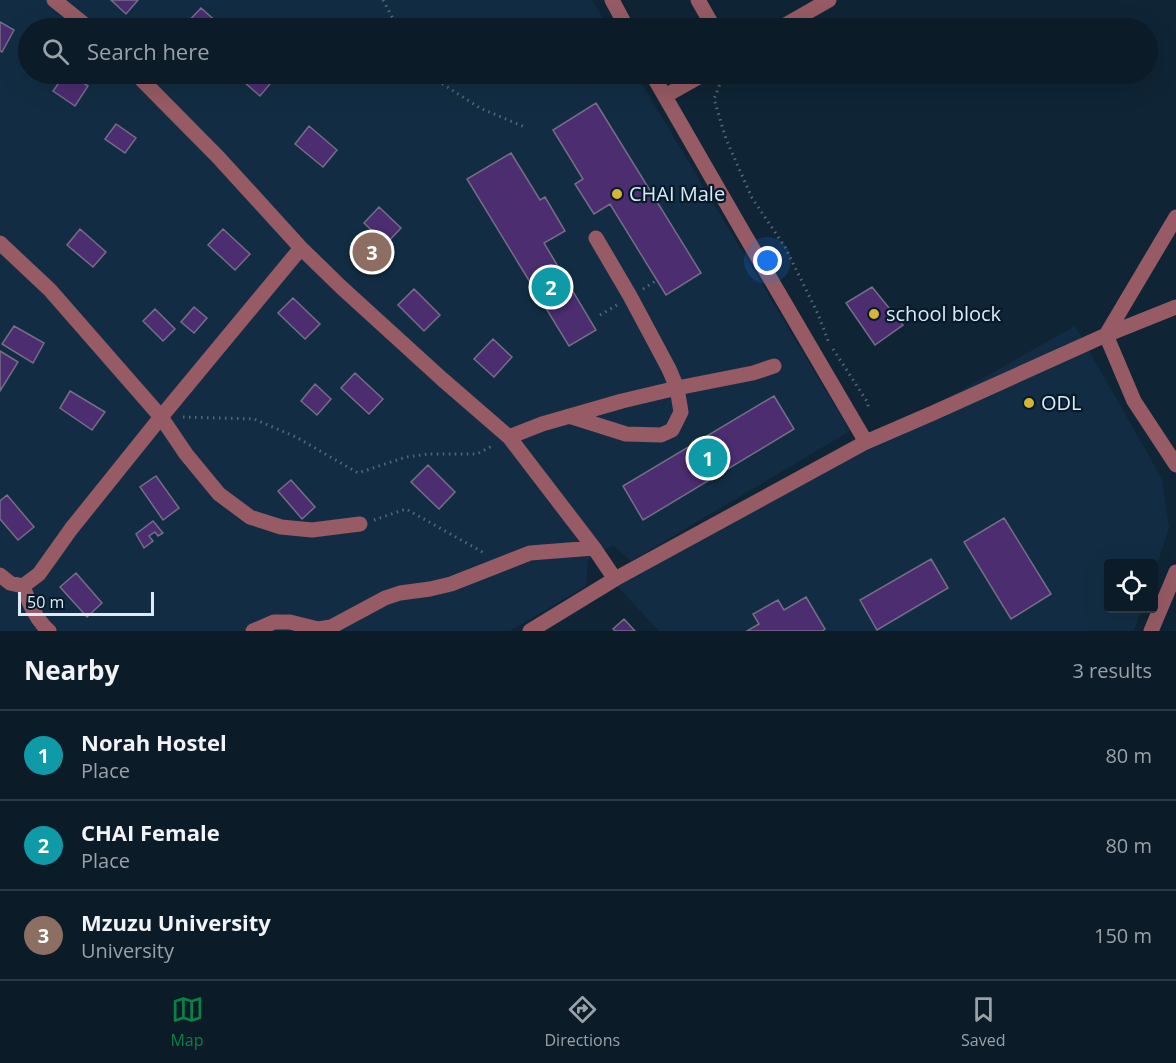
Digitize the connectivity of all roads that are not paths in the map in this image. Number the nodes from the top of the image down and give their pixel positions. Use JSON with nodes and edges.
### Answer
{"nodes":[{"id":1,"x":54,"y":0,"type":"edge"},
{"id":2,"x":612,"y":0,"type":"edge"},
{"id":3,"x":698,"y":0,"type":"edge"},
{"id":4,"x":829,"y":0,"type":"edge"},
{"id":5,"x":76,"y":18,"type":"edge"},
{"id":6,"x":622,"y":18,"type":"edge"},
{"id":7,"x":708,"y":18,"type":"edge"},
{"id":8,"x":798,"y":18,"type":"edge"},
{"id":9,"x":146,"y":84,"type":"edge"},
{"id":10,"x":658,"y":84,"type":"edge"},
{"id":11,"x":686,"y":84,"type":"edge"},
{"id":12,"x":665,"y":96,"type":"junction"},
{"id":13,"x":1176,"y":217,"type":"edge"},
{"id":14,"x":596,"y":238,"type":"dead end"},
{"id":15,"x":0,"y":243,"type":"edge"},
{"id":16,"x":301,"y":248,"type":"junction"},
{"id":17,"x":1176,"y":307,"type":"edge"},
{"id":18,"x":1106,"y":335,"type":"junction"},
{"id":19,"x":774,"y":366,"type":"dead end"},
{"id":20,"x":677,"y":388,"type":"junction"},
{"id":21,"x":569,"y":416,"type":"junction"},
{"id":22,"x":161,"y":417,"type":"junction"},
{"id":23,"x":509,"y":437,"type":"junction"},
{"id":24,"x":866,"y":442,"type":"junction"},
{"id":25,"x":1176,"y":465,"type":"edge"},
{"id":26,"x":360,"y":524,"type":"road end"},
{"id":27,"x":594,"y":548,"type":"junction"},
{"id":28,"x":1176,"y":572,"type":"edge"},
{"id":29,"x":0,"y":575,"type":"edge"},
{"id":30,"x":615,"y":579,"type":"junction"},
{"id":31,"x":23,"y":586,"type":"junction"},
{"id":32,"x":49,"y":631,"type":"edge"},
{"id":33,"x":253,"y":631,"type":"edge"},
{"id":34,"x":530,"y":631,"type":"edge"},
{"id":35,"x":1151,"y":631,"type":"edge"}],
"edges":[{"from":1,"to":5,"type":"street"},
{"from":2,"to":6,"type":"street"},
{"from":3,"to":7,"type":"street"},
{"from":4,"to":8,"type":"street"},
{"from":9,"to":16,"type":"street"},
{"from":10,"to":12,"type":"street"},
{"from":11,"to":12,"type":"street"},
{"from":12,"to":24,"type":"street"},
{"from":13,"to":18,"type":"street"},
{"from":14,"to":20,"type":"street"},
{"from":15,"to":22,"type":"street"},
{"from":16,"to":22,"type":"street"},
{"from":16,"to":23,"type":"street"},
{"from":17,"to":18,"type":"street"},
{"from":18,"to":24,"type":"street"},
{"from":18,"to":25,"type":"street"},
{"from":19,"to":20,"type":"street"},
{"from":20,"to":21,"type":"street"},
{"from":20,"to":21,"type":"street"},
{"from":21,"to":23,"type":"street"},
{"from":22,"to":26,"type":"street"},
{"from":22,"to":31,"type":"street"},
{"from":23,"to":27,"type":"street"},
{"from":24,"to":30,"type":"street"},
{"from":27,"to":30,"type":"street"},
{"from":27,"to":33,"type":"street"},
{"from":28,"to":35,"type":"street"},
{"from":29,"to":31,"type":"street"},
{"from":30,"to":34,"type":"street"},
{"from":31,"to":32,"type":"street"}]}
